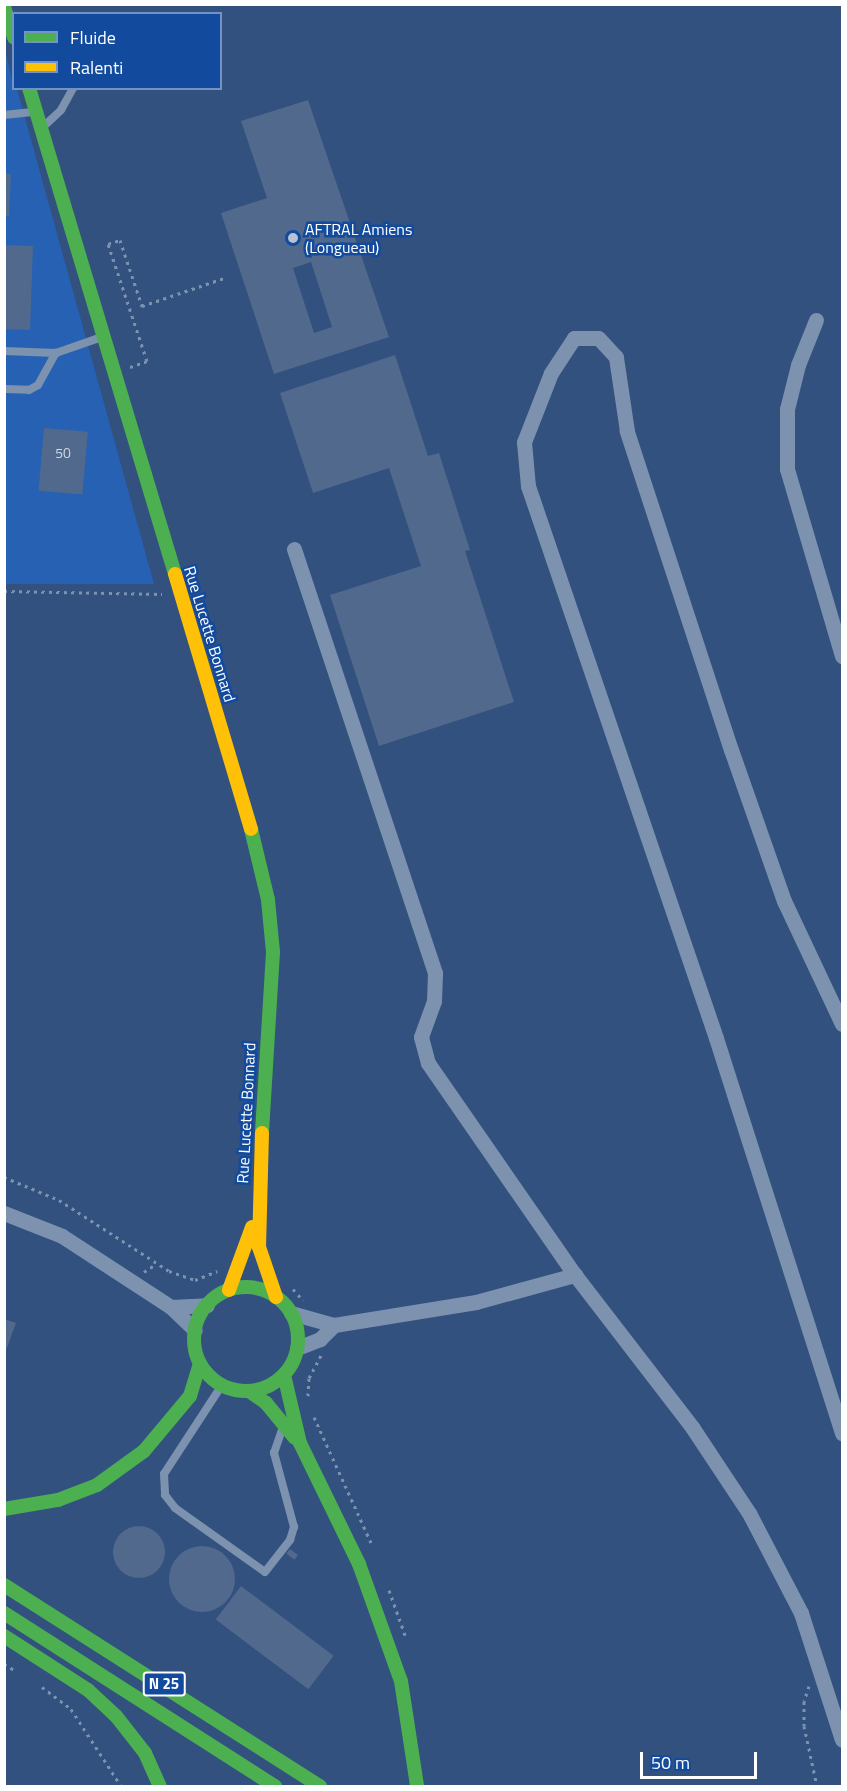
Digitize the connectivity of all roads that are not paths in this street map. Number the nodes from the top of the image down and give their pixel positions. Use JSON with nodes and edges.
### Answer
{"nodes":[{"id":1,"x":8,"y":14,"type":"edge"},
{"id":2,"x":12,"y":29,"type":"edge"},
{"id":3,"x":30,"y":90,"type":"edge"},
{"id":4,"x":72,"y":90,"type":"edge"},
{"id":5,"x":36,"y":112,"type":"junction"},
{"id":6,"x":4,"y":115,"type":"edge"},
{"id":7,"x":41,"y":130,"type":"junction"},
{"id":8,"x":816,"y":320,"type":"dead end"},
{"id":9,"x":103,"y":337,"type":"junction"},
{"id":10,"x":4,"y":351,"type":"edge"},
{"id":11,"x":56,"y":353,"type":"junction"},
{"id":12,"x":4,"y":388,"type":"edge"},
{"id":13,"x":294,"y":549,"type":"dead end"},
{"id":14,"x":843,"y":656,"type":"edge"},
{"id":15,"x":843,"y":1024,"type":"edge"},
{"id":16,"x":258,"y":1203,"type":"junction"},
{"id":17,"x":4,"y":1213,"type":"edge"},
{"id":18,"x":575,"y":1275,"type":"junction"},
{"id":19,"x":229,"y":1290,"type":"junction"},
{"id":20,"x":276,"y":1297,"type":"junction"},
{"id":21,"x":207,"y":1305,"type":"junction"},
{"id":22,"x":171,"y":1307,"type":"junction"},
{"id":23,"x":291,"y":1313,"type":"junction"},
{"id":24,"x":334,"y":1325,"type":"junction"},
{"id":25,"x":195,"y":1330,"type":"junction"},
{"id":26,"x":297,"y":1348,"type":"junction"},
{"id":27,"x":200,"y":1363,"type":"junction"},
{"id":28,"x":284,"y":1375,"type":"junction"},
{"id":29,"x":222,"y":1385,"type":"junction"},
{"id":30,"x":249,"y":1391,"type":"junction"},
{"id":31,"x":283,"y":1426,"type":"junction"},
{"id":32,"x":843,"y":1433,"type":"edge"},
{"id":33,"x":300,"y":1443,"type":"junction"},
{"id":34,"x":4,"y":1509,"type":"edge"},
{"id":35,"x":4,"y":1585,"type":"edge"},
{"id":36,"x":4,"y":1613,"type":"edge"},
{"id":37,"x":4,"y":1636,"type":"edge"},
{"id":38,"x":843,"y":1740,"type":"edge"},
{"id":39,"x":160,"y":1786,"type":"edge"},
{"id":40,"x":276,"y":1786,"type":"edge"},
{"id":41,"x":320,"y":1786,"type":"edge"},
{"id":42,"x":417,"y":1786,"type":"edge"}],
"edges":[{"from":1,"to":2,"type":"main road"},
{"from":3,"to":5,"type":"main road","name":"Rue Lucette Bonnard"},
{"from":4,"to":7,"type":"lane"},
{"from":5,"to":6,"type":"lane"},
{"from":5,"to":7,"type":"main road","name":"Rue Lucette Bonnard"},
{"from":7,"to":9,"type":"main road","name":"Rue Lucette Bonnard"},
{"from":8,"to":14,"type":"street"},
{"from":9,"to":11,"type":"lane"},
{"from":9,"to":16,"type":"main road","name":"Rue Lucette Bonnard"},
{"from":10,"to":11,"type":"lane"},
{"from":11,"to":12,"type":"lane"},
{"from":13,"to":18,"type":"street"},
{"from":15,"to":32,"type":"street"},
{"from":16,"to":19,"type":"main road","name":"Rue Lucette Bonnard"},
{"from":16,"to":20,"type":"main road","name":"Rue Lucette Bonnard"},
{"from":17,"to":22,"type":"street"},
{"from":18,"to":24,"type":"street"},
{"from":18,"to":38,"type":"street"},
{"from":19,"to":20,"type":"main road"},
{"from":19,"to":21,"type":"main road"},
{"from":20,"to":23,"type":"main road"},
{"from":21,"to":22,"type":"street"},
{"from":21,"to":25,"type":"main road"},
{"from":22,"to":25,"type":"street"},
{"from":23,"to":24,"type":"street"},
{"from":23,"to":26,"type":"main road"},
{"from":24,"to":26,"type":"street"},
{"from":25,"to":27,"type":"main road"},
{"from":26,"to":28,"type":"main road"},
{"from":27,"to":29,"type":"main road"},
{"from":27,"to":34,"type":"main road"},
{"from":28,"to":30,"type":"main road"},
{"from":28,"to":33,"type":"main road"},
{"from":29,"to":30,"type":"main road"},
{"from":29,"to":31,"type":"lane"},
{"from":30,"to":31,"type":"main road"},
{"from":31,"to":33,"type":"main road"},
{"from":33,"to":42,"type":"main road"},
{"from":35,"to":41,"type":"main road","number":"N 25"},
{"from":36,"to":40,"type":"main road","number":"N 25"},
{"from":37,"to":39,"type":"main road"}]}
